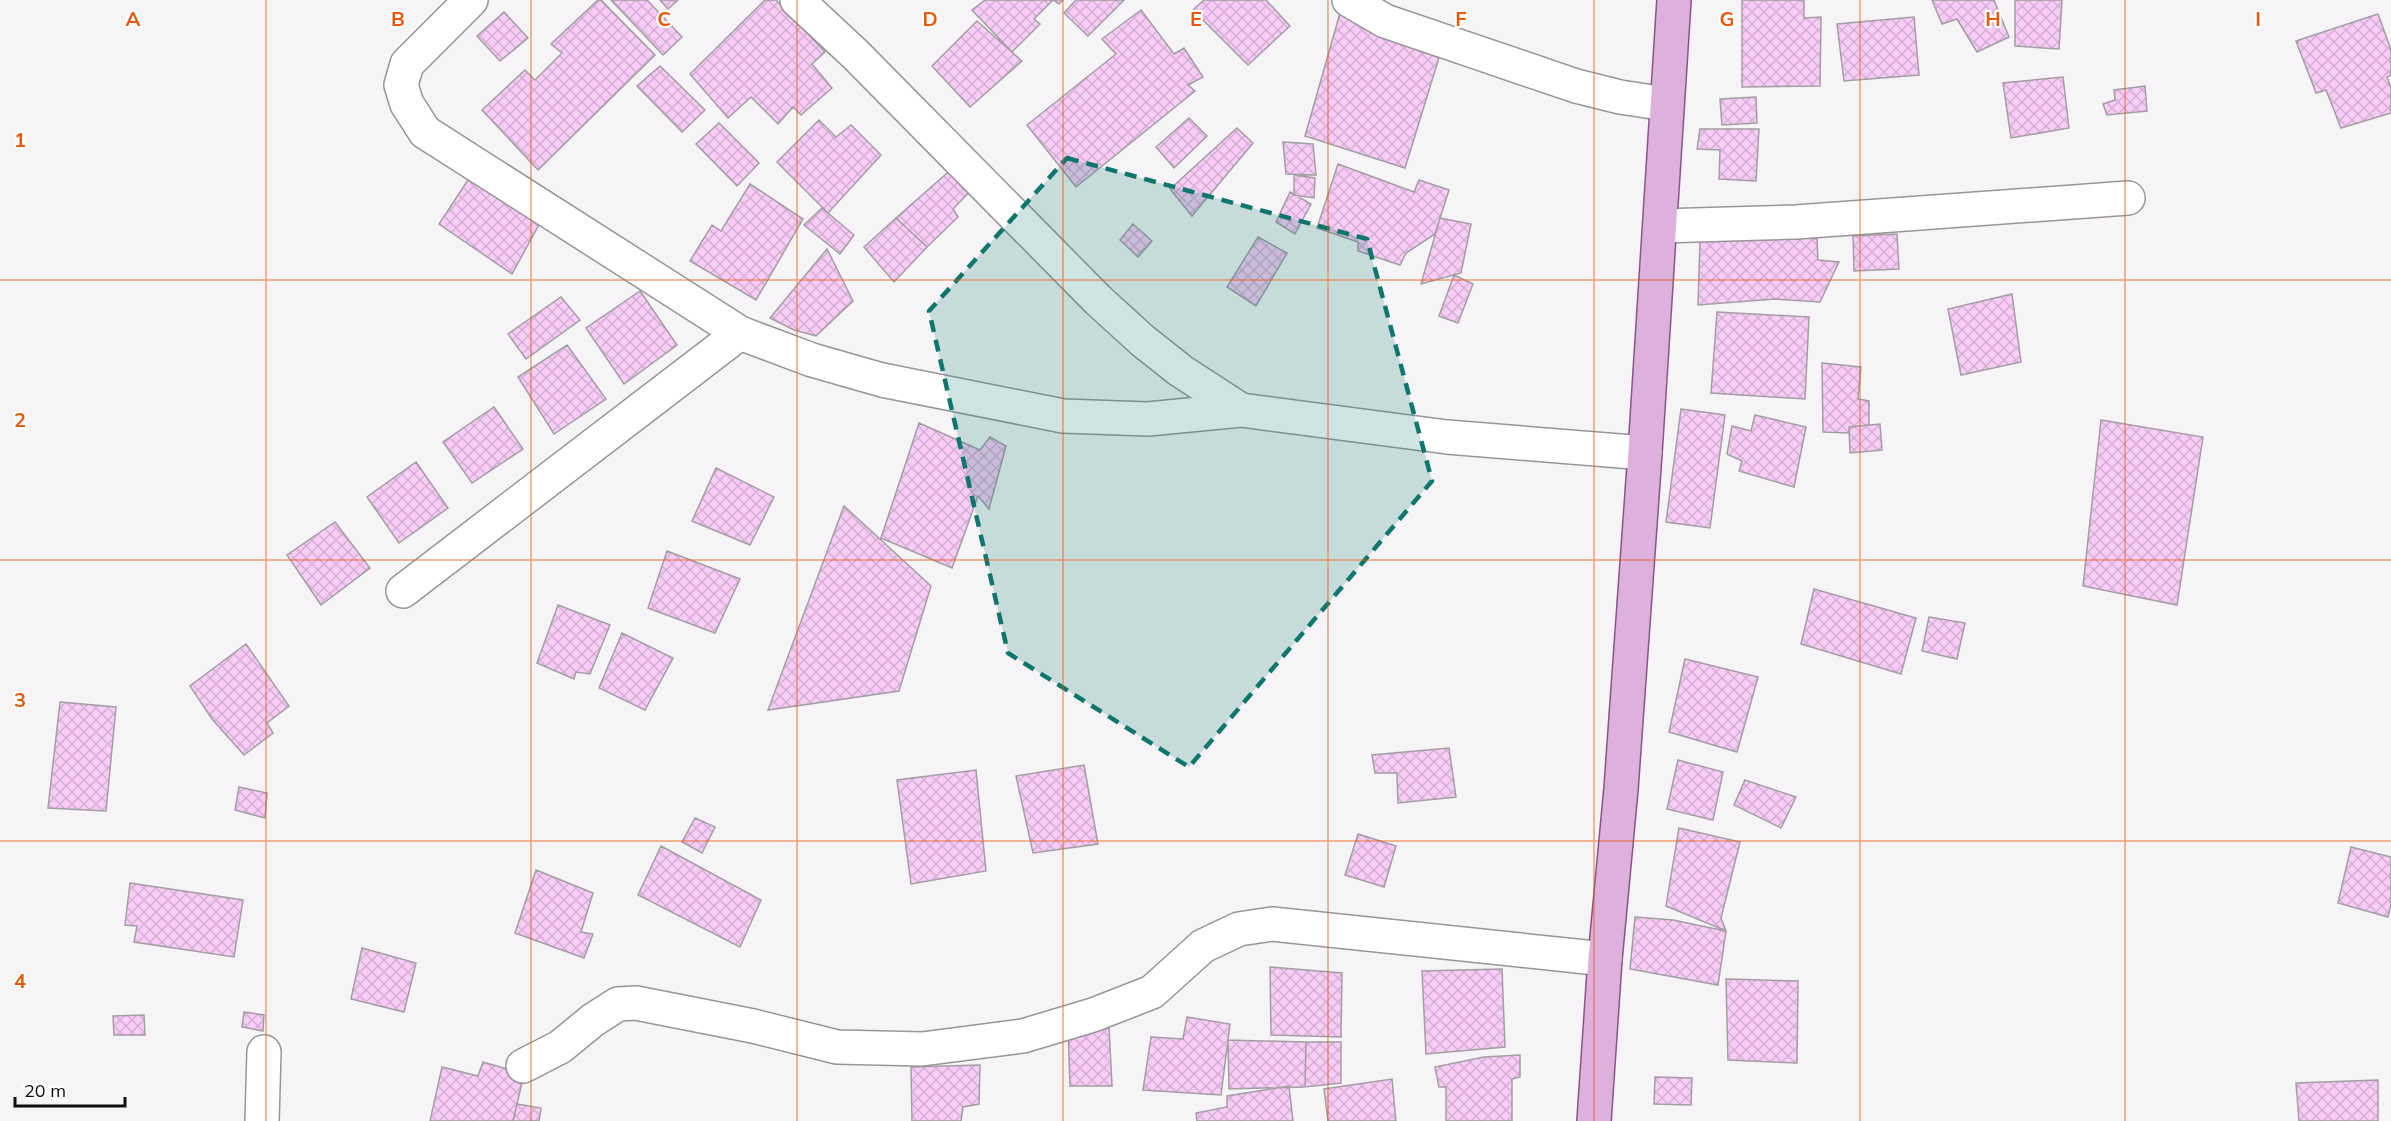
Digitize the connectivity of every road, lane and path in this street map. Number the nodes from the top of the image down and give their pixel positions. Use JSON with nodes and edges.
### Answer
{"nodes":[{"id":1,"x":471,"y":0,"type":"edge"},
{"id":2,"x":797,"y":0,"type":"edge"},
{"id":3,"x":1349,"y":0,"type":"edge"},
{"id":4,"x":1674,"y":0,"type":"edge"},
{"id":5,"x":1666,"y":104,"type":"junction"},
{"id":6,"x":2128,"y":198,"type":"dead end"},
{"id":7,"x":1660,"y":226,"type":"junction"},
{"id":8,"x":740,"y":333,"type":"junction"},
{"id":9,"x":1240,"y":410,"type":"junction"},
{"id":10,"x":1645,"y":453,"type":"junction"},
{"id":11,"x":402,"y":591,"type":"dead end"},
{"id":12,"x":1605,"y":958,"type":"junction"},
{"id":13,"x":264,"y":1052,"type":"dead end"},
{"id":14,"x":523,"y":1066,"type":"dead end"},
{"id":15,"x":262,"y":1121,"type":"edge"},
{"id":16,"x":1594,"y":1121,"type":"edge"}],
"edges":[{"from":1,"to":8,"type":"street"},
{"from":2,"to":9,"type":"street"},
{"from":3,"to":5,"type":"street"},
{"from":4,"to":5,"type":"main road"},
{"from":5,"to":7,"type":"main road"},
{"from":6,"to":7,"type":"street"},
{"from":7,"to":10,"type":"main road"},
{"from":8,"to":9,"type":"street"},
{"from":8,"to":11,"type":"street"},
{"from":9,"to":10,"type":"street"},
{"from":10,"to":12,"type":"main road"},
{"from":12,"to":14,"type":"street"},
{"from":12,"to":16,"type":"main road"},
{"from":13,"to":15,"type":"street"}]}
